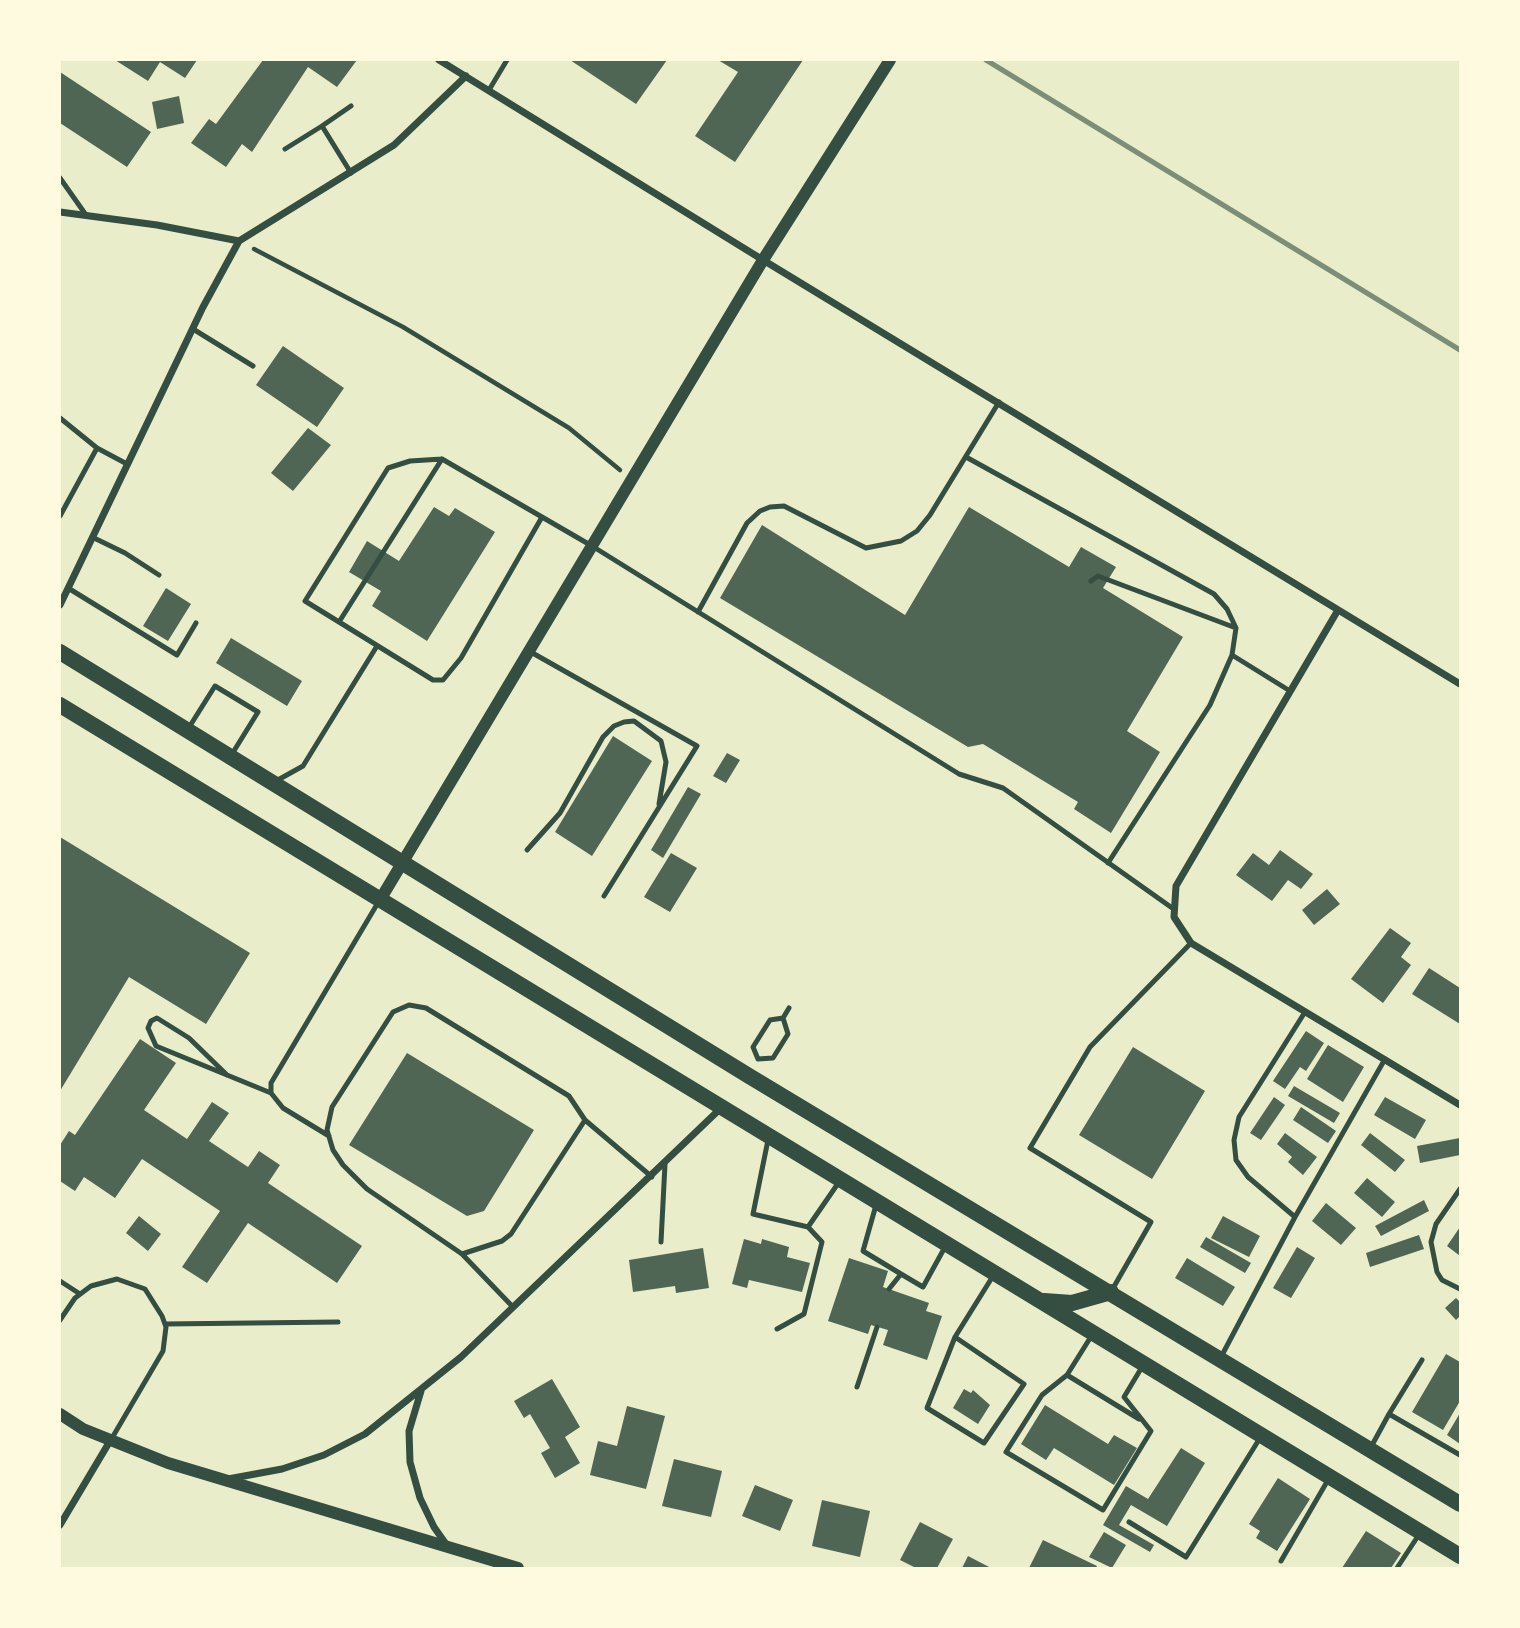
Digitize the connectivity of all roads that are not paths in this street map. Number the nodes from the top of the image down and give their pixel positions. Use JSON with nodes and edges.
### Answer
{"nodes":[{"id":1,"x":439,"y":60,"type":"edge"},
{"id":2,"x":506,"y":60,"type":"edge"},
{"id":3,"x":890,"y":60,"type":"edge"},
{"id":4,"x":466,"y":76,"type":"junction"},
{"id":5,"x":489,"y":90,"type":"junction"},
{"id":6,"x":351,"y":106,"type":"dead end"},
{"id":7,"x":322,"y":126,"type":"junction"},
{"id":8,"x":285,"y":149,"type":"dead end"},
{"id":9,"x":351,"y":173,"type":"junction"},
{"id":10,"x":60,"y":178,"type":"edge"},
{"id":11,"x":60,"y":212,"type":"edge"},
{"id":12,"x":86,"y":216,"type":"junction"},
{"id":13,"x":239,"y":241,"type":"junction"},
{"id":14,"x":763,"y":260,"type":"junction"},
{"id":15,"x":193,"y":329,"type":"junction"},
{"id":16,"x":253,"y":366,"type":"dead end"},
{"id":17,"x":999,"y":402,"type":"junction"},
{"id":18,"x":60,"y":418,"type":"edge"},
{"id":19,"x":97,"y":448,"type":"junction"},
{"id":20,"x":966,"y":457,"type":"junction"},
{"id":21,"x":442,"y":459,"type":"junction"},
{"id":22,"x":127,"y":464,"type":"junction"},
{"id":23,"x":60,"y":516,"type":"edge"},
{"id":24,"x":542,"y":517,"type":"junction"},
{"id":25,"x":92,"y":537,"type":"junction"},
{"id":26,"x":592,"y":546,"type":"junction"},
{"id":27,"x":159,"y":575,"type":"dead end"},
{"id":28,"x":1091,"y":581,"type":"dead end"},
{"id":29,"x":68,"y":588,"type":"junction"},
{"id":30,"x":60,"y":605,"type":"edge"},
{"id":31,"x":1338,"y":610,"type":"junction"},
{"id":32,"x":698,"y":612,"type":"junction"},
{"id":33,"x":339,"y":622,"type":"junction"},
{"id":34,"x":196,"y":623,"type":"dead end"},
{"id":35,"x":1236,"y":628,"type":"junction"},
{"id":36,"x":377,"y":646,"type":"junction"},
{"id":37,"x":529,"y":651,"type":"junction"},
{"id":38,"x":60,"y":652,"type":"edge"},
{"id":39,"x":1232,"y":655,"type":"junction"},
{"id":40,"x":1461,"y":684,"type":"edge"},
{"id":41,"x":1290,"y":691,"type":"junction"},
{"id":42,"x":60,"y":705,"type":"edge"},
{"id":43,"x":187,"y":730,"type":"junction"},
{"id":44,"x":231,"y":757,"type":"junction"},
{"id":45,"x":274,"y":782,"type":"junction"},
{"id":46,"x":659,"y":807,"type":"junction"},
{"id":47,"x":527,"y":850,"type":"dead end"},
{"id":48,"x":403,"y":861,"type":"junction"},
{"id":49,"x":1108,"y":863,"type":"junction"},
{"id":50,"x":604,"y":897,"type":"dead end"},
{"id":51,"x":380,"y":900,"type":"junction"},
{"id":52,"x":1175,"y":910,"type":"junction"},
{"id":53,"x":1191,"y":943,"type":"junction"},
{"id":54,"x":789,"y":1008,"type":"dead end"},
{"id":55,"x":1305,"y":1012,"type":"junction"},
{"id":56,"x":783,"y":1018,"type":"junction"},
{"id":57,"x":758,"y":1059,"type":"junction"},
{"id":58,"x":1385,"y":1059,"type":"junction"},
{"id":59,"x":227,"y":1074,"type":"junction"},
{"id":60,"x":749,"y":1076,"type":"junction"},
{"id":61,"x":271,"y":1093,"type":"junction"},
{"id":62,"x":1461,"y":1105,"type":"edge"},
{"id":63,"x":721,"y":1108,"type":"junction"},
{"id":64,"x":586,"y":1120,"type":"junction"},
{"id":65,"x":329,"y":1136,"type":"junction"},
{"id":66,"x":769,"y":1137,"type":"junction"},
{"id":67,"x":665,"y":1164,"type":"junction"},
{"id":68,"x":652,"y":1177,"type":"junction"},
{"id":69,"x":840,"y":1180,"type":"junction"},
{"id":70,"x":1461,"y":1189,"type":"edge"},
{"id":71,"x":877,"y":1202,"type":"junction"},
{"id":72,"x":1294,"y":1217,"type":"junction"},
{"id":73,"x":808,"y":1227,"type":"junction"},
{"id":74,"x":662,"y":1242,"type":"dead end"},
{"id":75,"x":946,"y":1244,"type":"junction"},
{"id":76,"x":462,"y":1254,"type":"junction"},
{"id":77,"x":901,"y":1274,"type":"junction"},
{"id":78,"x":994,"y":1274,"type":"junction"},
{"id":79,"x":60,"y":1281,"type":"edge"},
{"id":80,"x":889,"y":1289,"type":"dead end"},
{"id":81,"x":1461,"y":1289,"type":"edge"},
{"id":82,"x":1111,"y":1292,"type":"junction"},
{"id":83,"x":80,"y":1294,"type":"junction"},
{"id":84,"x":1038,"y":1300,"type":"junction"},
{"id":85,"x":512,"y":1306,"type":"junction"},
{"id":86,"x":60,"y":1320,"type":"edge"},
{"id":87,"x":338,"y":1322,"type":"dead end"},
{"id":88,"x":165,"y":1324,"type":"junction"},
{"id":89,"x":877,"y":1327,"type":"dead end"},
{"id":90,"x":777,"y":1329,"type":"dead end"},
{"id":91,"x":1093,"y":1334,"type":"junction"},
{"id":92,"x":955,"y":1337,"type":"junction"},
{"id":93,"x":1220,"y":1359,"type":"junction"},
{"id":94,"x":1422,"y":1360,"type":"dead end"},
{"id":95,"x":1144,"y":1364,"type":"junction"},
{"id":96,"x":1067,"y":1375,"type":"junction"},
{"id":97,"x":857,"y":1387,"type":"dead end"},
{"id":98,"x":422,"y":1391,"type":"junction"},
{"id":99,"x":60,"y":1414,"type":"edge"},
{"id":100,"x":1390,"y":1414,"type":"junction"},
{"id":101,"x":1144,"y":1422,"type":"junction"},
{"id":102,"x":1261,"y":1436,"type":"junction"},
{"id":103,"x":110,"y":1441,"type":"junction"},
{"id":104,"x":1370,"y":1449,"type":"junction"},
{"id":105,"x":1461,"y":1455,"type":"edge"},
{"id":106,"x":1330,"y":1477,"type":"junction"},
{"id":107,"x":227,"y":1479,"type":"junction"},
{"id":108,"x":1461,"y":1504,"type":"edge"},
{"id":109,"x":1129,"y":1522,"type":"dead end"},
{"id":110,"x":60,"y":1525,"type":"edge"},
{"id":111,"x":1420,"y":1532,"type":"junction"},
{"id":112,"x":450,"y":1549,"type":"junction"},
{"id":113,"x":1461,"y":1556,"type":"edge"},
{"id":114,"x":1282,"y":1561,"type":"dead end"},
{"id":115,"x":518,"y":1569,"type":"edge"},
{"id":116,"x":1397,"y":1569,"type":"edge"}],
"edges":[{"from":1,"to":4,"type":"street"},
{"from":2,"to":5,"type":"lane"},
{"from":3,"to":14,"type":"street"},
{"from":4,"to":5,"type":"street"},
{"from":4,"to":9,"type":"street"},
{"from":5,"to":14,"type":"street"},
{"from":6,"to":7,"type":"lane"},
{"from":7,"to":8,"type":"lane"},
{"from":7,"to":9,"type":"lane"},
{"from":9,"to":13,"type":"street"},
{"from":10,"to":12,"type":"lane"},
{"from":11,"to":12,"type":"street"},
{"from":12,"to":13,"type":"street"},
{"from":13,"to":15,"type":"street"},
{"from":14,"to":17,"type":"street"},
{"from":14,"to":26,"type":"street"},
{"from":15,"to":16,"type":"lane"},
{"from":15,"to":22,"type":"street"},
{"from":17,"to":20,"type":"lane"},
{"from":17,"to":31,"type":"street"},
{"from":18,"to":19,"type":"lane"},
{"from":19,"to":22,"type":"lane"},
{"from":19,"to":23,"type":"lane"},
{"from":20,"to":32,"type":"lane"},
{"from":20,"to":35,"type":"lane"},
{"from":21,"to":24,"type":"lane"},
{"from":21,"to":33,"type":"lane"},
{"from":21,"to":33,"type":"lane"},
{"from":22,"to":25,"type":"street"},
{"from":24,"to":26,"type":"lane"},
{"from":24,"to":36,"type":"lane"},
{"from":25,"to":27,"type":"lane"},
{"from":25,"to":29,"type":"street"},
{"from":26,"to":32,"type":"lane"},
{"from":26,"to":37,"type":"street"},
{"from":28,"to":35,"type":"lane"},
{"from":29,"to":30,"type":"street"},
{"from":29,"to":34,"type":"lane"},
{"from":31,"to":40,"type":"street"},
{"from":31,"to":41,"type":"street"},
{"from":32,"to":49,"type":"lane"},
{"from":33,"to":36,"type":"lane"},
{"from":35,"to":39,"type":"lane"},
{"from":36,"to":45,"type":"lane"},
{"from":37,"to":46,"type":"lane"},
{"from":37,"to":48,"type":"street"},
{"from":38,"to":43,"type":"main road"},
{"from":39,"to":41,"type":"lane"},
{"from":39,"to":49,"type":"lane"},
{"from":41,"to":52,"type":"street"},
{"from":42,"to":51,"type":"main road"},
{"from":43,"to":44,"type":"main road"},
{"from":43,"to":44,"type":"lane"},
{"from":44,"to":45,"type":"main road"},
{"from":45,"to":48,"type":"main road"},
{"from":46,"to":47,"type":"lane"},
{"from":46,"to":50,"type":"lane"},
{"from":48,"to":51,"type":"street"},
{"from":48,"to":60,"type":"main road"},
{"from":49,"to":52,"type":"lane"},
{"from":51,"to":61,"type":"lane"},
{"from":51,"to":63,"type":"main road"},
{"from":52,"to":53,"type":"street"},
{"from":53,"to":55,"type":"street"},
{"from":53,"to":82,"type":"lane"},
{"from":54,"to":56,"type":"lane"},
{"from":55,"to":58,"type":"street"},
{"from":55,"to":72,"type":"lane"},
{"from":56,"to":57,"type":"lane"},
{"from":56,"to":57,"type":"lane"},
{"from":57,"to":60,"type":"lane"},
{"from":58,"to":62,"type":"street"},
{"from":58,"to":72,"type":"lane"},
{"from":59,"to":59,"type":"lane"},
{"from":59,"to":61,"type":"lane"},
{"from":60,"to":82,"type":"main road"},
{"from":61,"to":65,"type":"lane"},
{"from":63,"to":66,"type":"main road"},
{"from":63,"to":67,"type":"street"},
{"from":64,"to":65,"type":"lane"},
{"from":64,"to":68,"type":"lane"},
{"from":64,"to":76,"type":"lane"},
{"from":65,"to":76,"type":"lane"},
{"from":66,"to":69,"type":"main road"},
{"from":66,"to":73,"type":"lane"},
{"from":67,"to":68,"type":"street"},
{"from":67,"to":74,"type":"lane"},
{"from":68,"to":85,"type":"street"},
{"from":69,"to":71,"type":"main road"},
{"from":69,"to":73,"type":"lane"},
{"from":70,"to":81,"type":"lane"},
{"from":71,"to":75,"type":"main road"},
{"from":71,"to":77,"type":"lane"},
{"from":72,"to":93,"type":"lane"},
{"from":73,"to":90,"type":"lane"},
{"from":75,"to":77,"type":"lane"},
{"from":75,"to":78,"type":"main road"},
{"from":76,"to":85,"type":"lane"},
{"from":77,"to":80,"type":"lane"},
{"from":78,"to":84,"type":"main road"},
{"from":78,"to":92,"type":"lane"},
{"from":79,"to":83,"type":"lane"},
{"from":82,"to":84,"type":"main road"},
{"from":82,"to":93,"type":"main road"},
{"from":83,"to":86,"type":"lane"},
{"from":83,"to":88,"type":"lane"},
{"from":84,"to":91,"type":"main road"},
{"from":85,"to":98,"type":"street"},
{"from":87,"to":88,"type":"lane"},
{"from":88,"to":103,"type":"lane"},
{"from":89,"to":97,"type":"lane"},
{"from":91,"to":95,"type":"main road"},
{"from":91,"to":96,"type":"lane"},
{"from":92,"to":92,"type":"lane"},
{"from":93,"to":104,"type":"main road"},
{"from":94,"to":100,"type":"lane"},
{"from":95,"to":101,"type":"lane"},
{"from":95,"to":102,"type":"main road"},
{"from":96,"to":101,"type":"lane"},
{"from":96,"to":101,"type":"lane"},
{"from":98,"to":107,"type":"street"},
{"from":98,"to":112,"type":"street"},
{"from":99,"to":103,"type":"street"},
{"from":100,"to":104,"type":"lane"},
{"from":100,"to":105,"type":"lane"},
{"from":102,"to":106,"type":"main road"},
{"from":102,"to":109,"type":"lane"},
{"from":103,"to":107,"type":"street"},
{"from":103,"to":110,"type":"street"},
{"from":104,"to":108,"type":"main road"},
{"from":106,"to":111,"type":"main road"},
{"from":106,"to":114,"type":"lane"},
{"from":107,"to":112,"type":"street"},
{"from":111,"to":113,"type":"main road"},
{"from":111,"to":116,"type":"lane"},
{"from":112,"to":115,"type":"street"}]}
